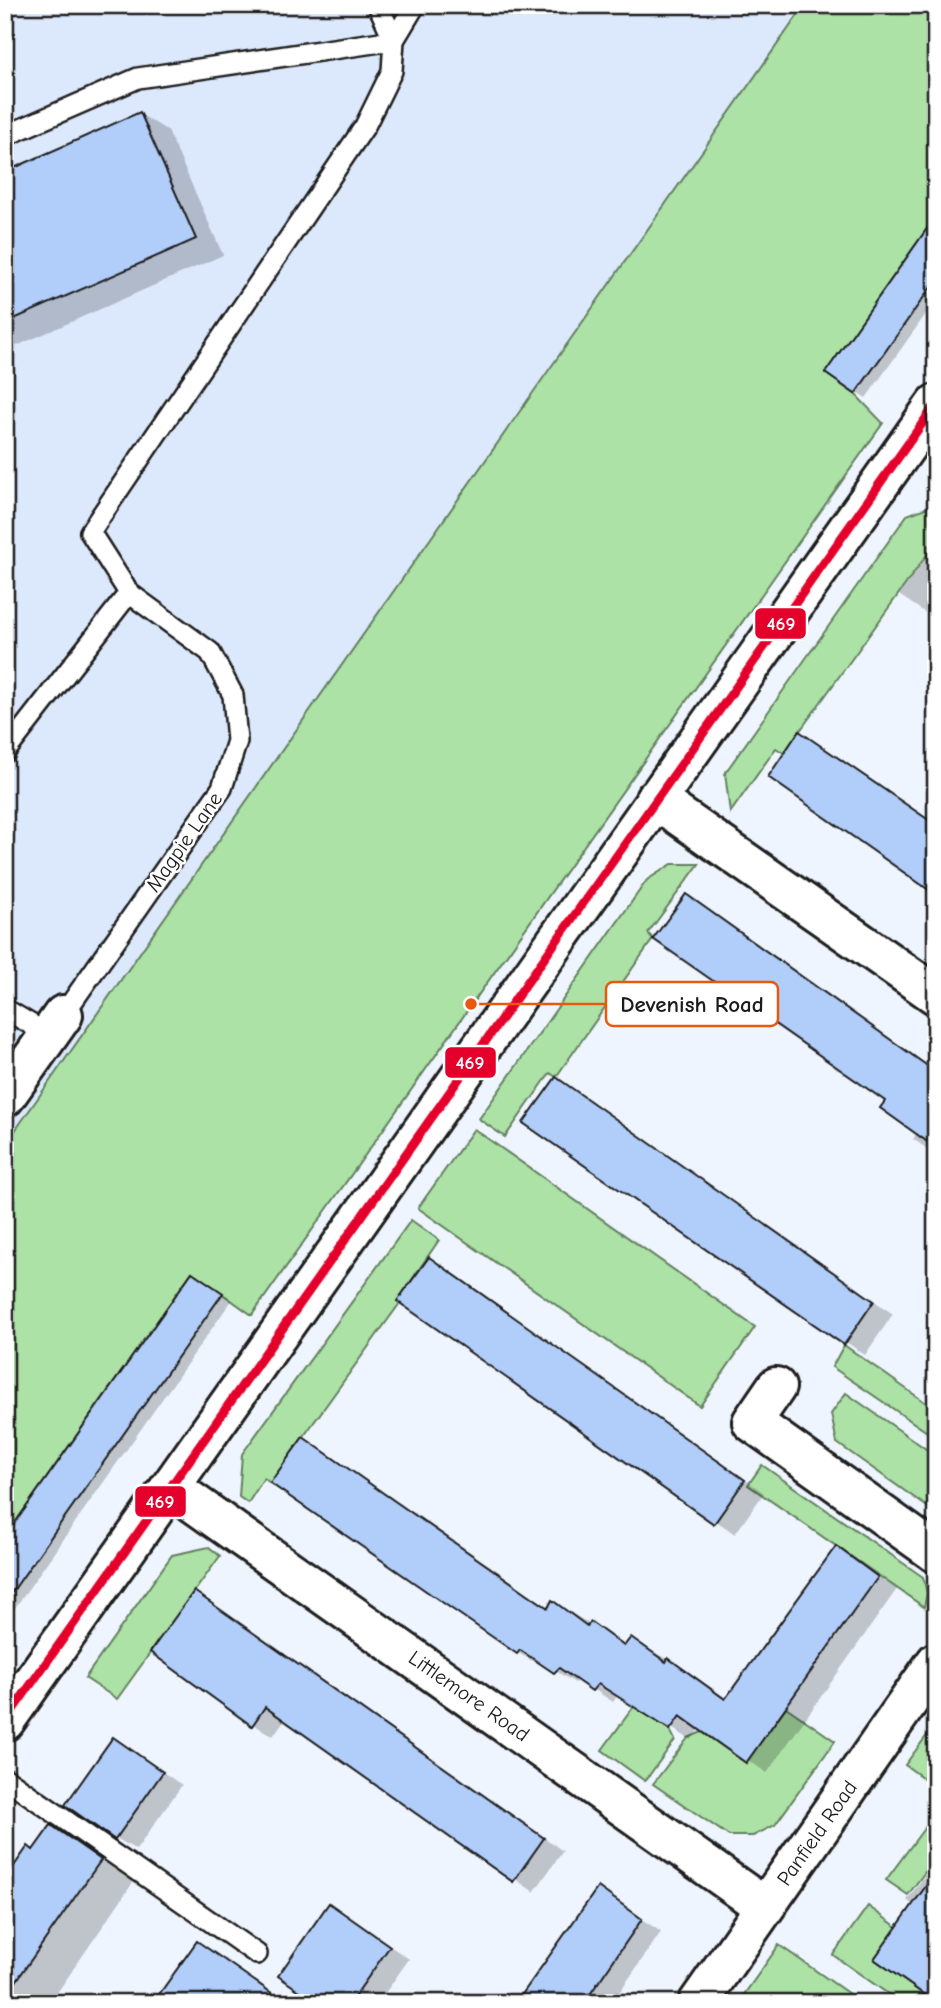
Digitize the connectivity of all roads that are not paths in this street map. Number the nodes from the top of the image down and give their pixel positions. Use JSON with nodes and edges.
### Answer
{"nodes":[{"id":1,"x":378,"y":5,"type":"edge"},
{"id":2,"x":415,"y":5,"type":"edge"},
{"id":3,"x":394,"y":40,"type":"junction"},
{"id":4,"x":5,"y":136,"type":"edge"},
{"id":5,"x":936,"y":404,"type":"edge"},
{"id":6,"x":923,"y":449,"type":"edge"},
{"id":7,"x":129,"y":593,"type":"junction"},
{"id":8,"x":5,"y":752,"type":"edge"},
{"id":9,"x":655,"y":799,"type":"junction"},
{"id":10,"x":936,"y":995,"type":"edge"},
{"id":11,"x":5,"y":1009,"type":"edge"},
{"id":12,"x":56,"y":1025,"type":"junction"},
{"id":13,"x":5,"y":1097,"type":"edge"},
{"id":14,"x":776,"y":1387,"type":"dead end"},
{"id":15,"x":171,"y":1487,"type":"junction"},
{"id":16,"x":936,"y":1553,"type":"edge"},
{"id":17,"x":936,"y":1662,"type":"edge"},
{"id":18,"x":5,"y":1721,"type":"edge"},
{"id":19,"x":5,"y":1778,"type":"edge"},
{"id":20,"x":765,"y":1907,"type":"junction"},
{"id":21,"x":257,"y":1954,"type":"dead end"},
{"id":22,"x":698,"y":2003,"type":"edge"}],
"edges":[{"from":1,"to":3,"type":"lane"},
{"from":2,"to":3,"type":"lane"},
{"from":3,"to":4,"type":"lane"},
{"from":3,"to":7,"type":"lane"},
{"from":5,"to":6,"type":"street"},
{"from":6,"to":9,"type":"street"},
{"from":7,"to":8,"type":"lane"},
{"from":7,"to":12,"type":"lane","name":"Magpie Lane"},
{"from":9,"to":10,"type":"street"},
{"from":9,"to":15,"type":"street"},
{"from":11,"to":12,"type":"lane"},
{"from":12,"to":13,"type":"street","name":"Magpie Lane"},
{"from":14,"to":16,"type":"street"},
{"from":15,"to":18,"type":"street"},
{"from":15,"to":20,"type":"street","name":"Littlemore Road"},
{"from":17,"to":20,"type":"street","name":"Panfield Road"},
{"from":19,"to":21,"type":"lane"},
{"from":20,"to":22,"type":"street","name":"Panfield Road"}]}
